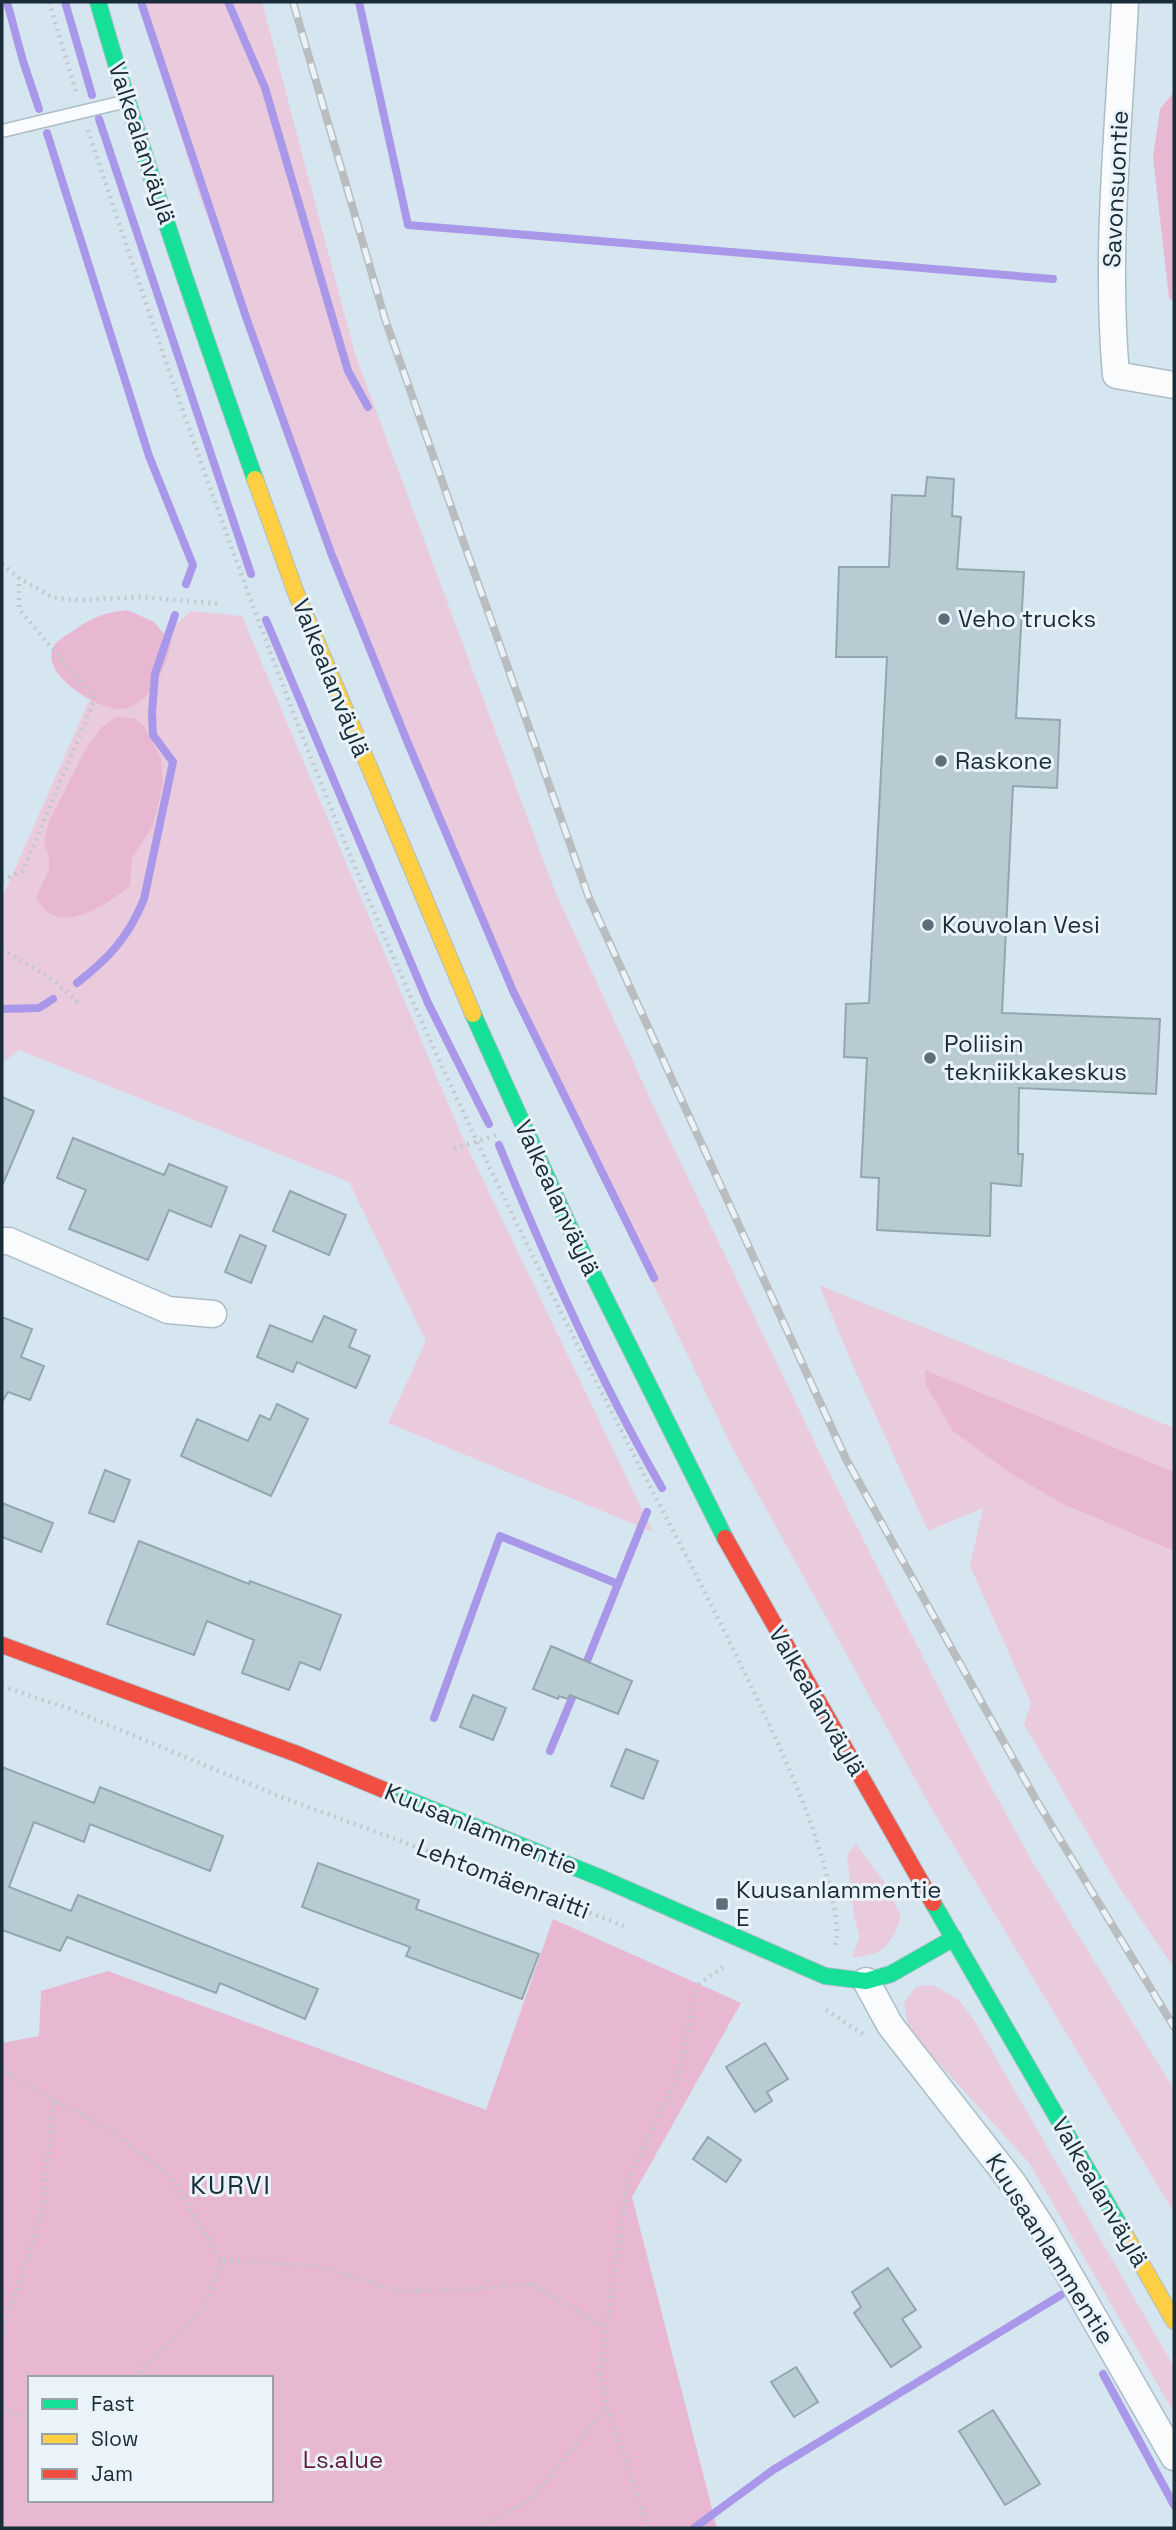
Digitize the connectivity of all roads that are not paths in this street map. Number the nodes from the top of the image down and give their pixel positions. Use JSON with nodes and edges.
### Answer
{"nodes":[{"id":1,"x":98,"y":2,"type":"edge"},
{"id":2,"x":1125,"y":2,"type":"edge"},
{"id":3,"x":127,"y":101,"type":"junction"},
{"id":4,"x":2,"y":131,"type":"edge"},
{"id":5,"x":1174,"y":385,"type":"edge"},
{"id":6,"x":2,"y":1241,"type":"edge"},
{"id":7,"x":213,"y":1314,"type":"dead end"},
{"id":8,"x":2,"y":1645,"type":"edge"},
{"id":9,"x":954,"y":1938,"type":"junction"},
{"id":10,"x":866,"y":1981,"type":"junction"},
{"id":11,"x":1174,"y":2321,"type":"edge"},
{"id":12,"x":1174,"y":2457,"type":"edge"}],
"edges":[{"from":1,"to":3,"type":"main road","name":"Valkealanväylä"},
{"from":2,"to":5,"type":"street","name":"Savonsuontie"},
{"from":3,"to":4,"type":"lane"},
{"from":3,"to":9,"type":"main road","name":"Valkealanväylä"},
{"from":6,"to":7,"type":"street"},
{"from":8,"to":10,"type":"main road","name":"Kuusanlammentie"},
{"from":9,"to":10,"type":"main road","name":"Kuusanlammentie"},
{"from":9,"to":11,"type":"main road","name":"Valkealanväylä"},
{"from":10,"to":12,"type":"street","name":"Kuusaanlammentie"}]}
